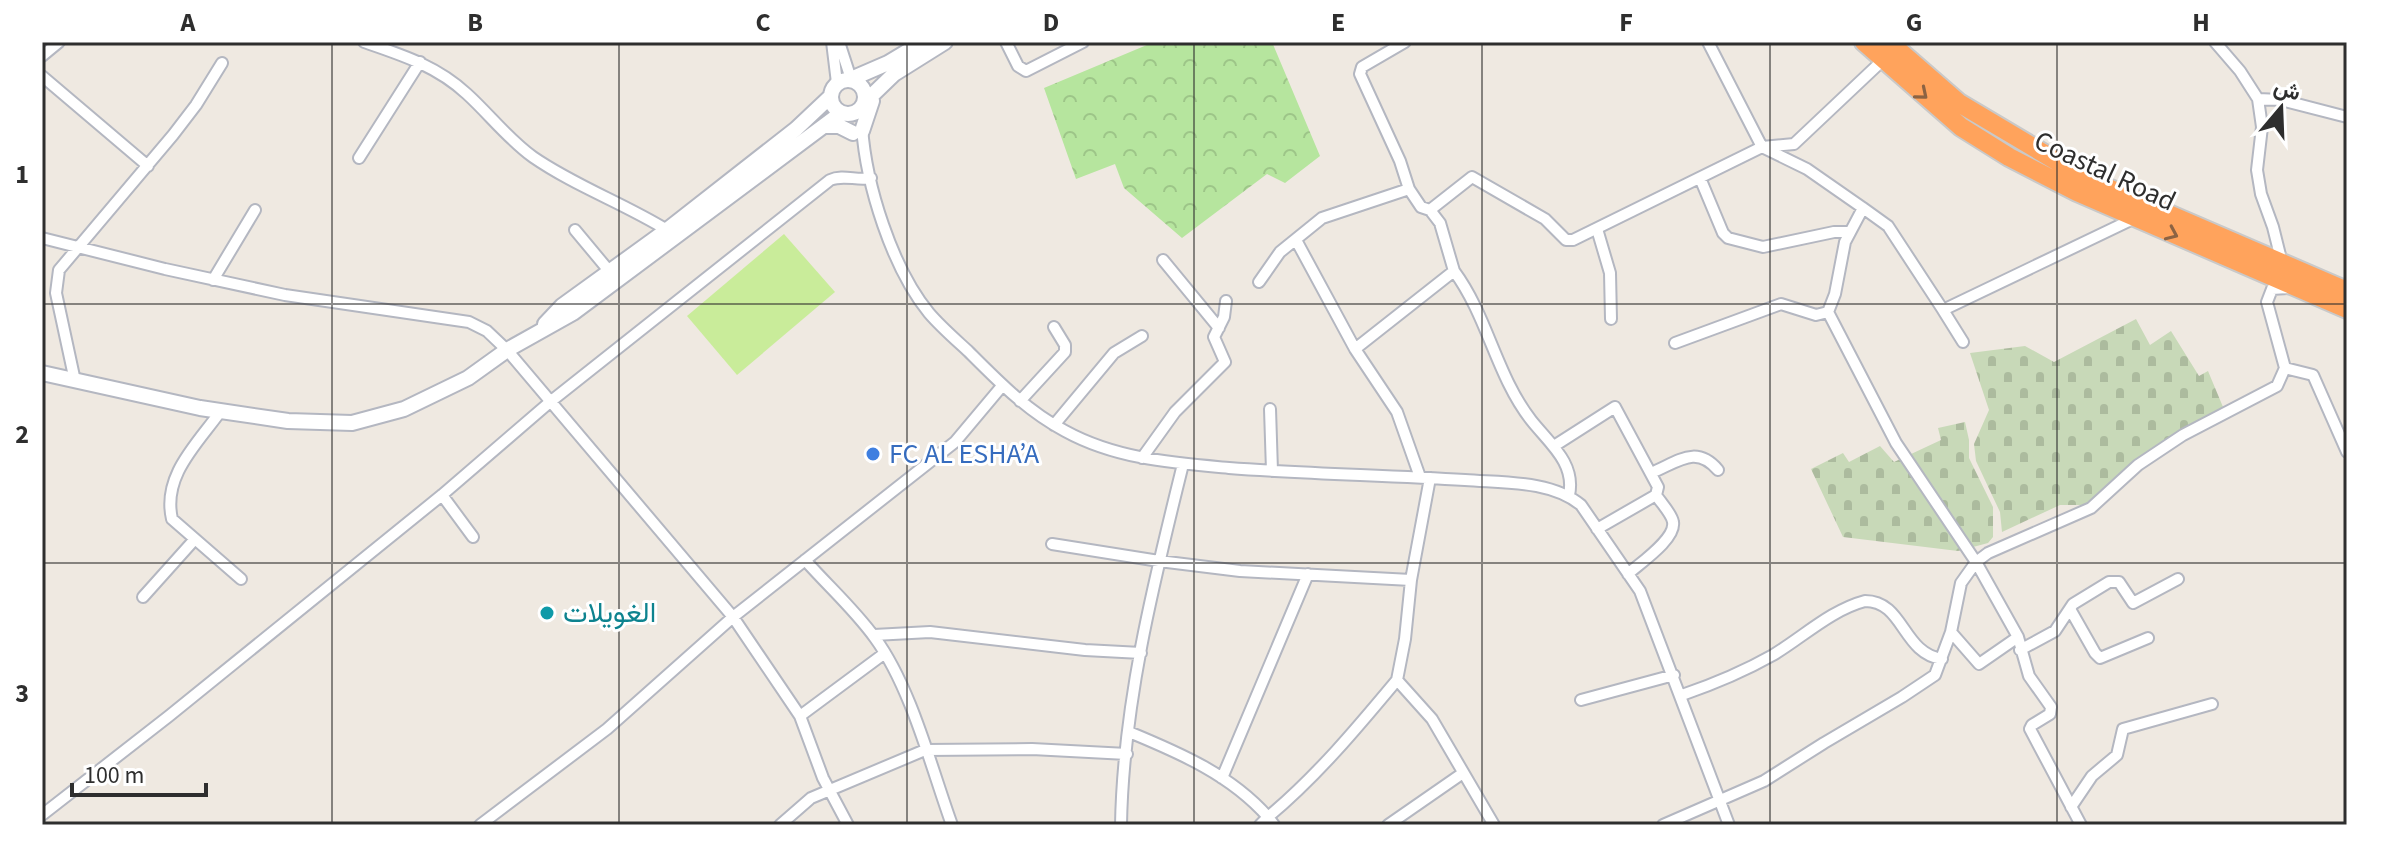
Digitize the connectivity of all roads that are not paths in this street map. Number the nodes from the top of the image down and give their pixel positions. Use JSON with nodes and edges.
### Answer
{"nodes":[{"id":1,"x":59,"y":42,"type":"edge"},
{"id":2,"x":364,"y":42,"type":"edge"},
{"id":3,"x":832,"y":42,"type":"edge"},
{"id":4,"x":839,"y":42,"type":"edge"},
{"id":5,"x":923,"y":42,"type":"edge"},
{"id":6,"x":945,"y":42,"type":"edge"},
{"id":7,"x":1006,"y":42,"type":"edge"},
{"id":8,"x":1083,"y":42,"type":"edge"},
{"id":9,"x":1405,"y":42,"type":"edge"},
{"id":10,"x":1708,"y":42,"type":"edge"},
{"id":11,"x":1864,"y":42,"type":"edge"},
{"id":12,"x":1889,"y":42,"type":"edge"},
{"id":13,"x":2215,"y":42,"type":"edge"},
{"id":14,"x":42,"y":56,"type":"edge"},
{"id":15,"x":1883,"y":60,"type":"junction"},
{"id":16,"x":420,"y":62,"type":"junction"},
{"id":17,"x":222,"y":63,"type":"dead end"},
{"id":18,"x":42,"y":76,"type":"edge"},
{"id":19,"x":842,"y":82,"type":"junction"},
{"id":20,"x":878,"y":87,"type":"junction"},
{"id":21,"x":2258,"y":99,"type":"junction"},
{"id":22,"x":864,"y":104,"type":"junction"},
{"id":23,"x":842,"y":113,"type":"junction"},
{"id":24,"x":2347,"y":117,"type":"edge"},
{"id":25,"x":824,"y":126,"type":"junction"},
{"id":26,"x":858,"y":132,"type":"junction"},
{"id":27,"x":1762,"y":147,"type":"junction"},
{"id":28,"x":359,"y":158,"type":"dead end"},
{"id":29,"x":148,"y":166,"type":"junction"},
{"id":30,"x":870,"y":174,"type":"junction"},
{"id":31,"x":1700,"y":178,"type":"junction"},
{"id":32,"x":1409,"y":189,"type":"junction"},
{"id":33,"x":1863,"y":208,"type":"junction"},
{"id":34,"x":255,"y":210,"type":"dead end"},
{"id":35,"x":1430,"y":210,"type":"junction"},
{"id":36,"x":2135,"y":218,"type":"junction"},
{"id":37,"x":1597,"y":229,"type":"junction"},
{"id":38,"x":575,"y":230,"type":"dead end"},
{"id":39,"x":667,"y":230,"type":"junction"},
{"id":40,"x":1849,"y":232,"type":"junction"},
{"id":41,"x":42,"y":238,"type":"edge"},
{"id":42,"x":1296,"y":240,"type":"junction"},
{"id":43,"x":76,"y":249,"type":"junction"},
{"id":44,"x":1163,"y":260,"type":"dead end"},
{"id":45,"x":2282,"y":263,"type":"junction"},
{"id":46,"x":1454,"y":271,"type":"junction"},
{"id":47,"x":610,"y":272,"type":"junction"},
{"id":48,"x":213,"y":280,"type":"junction"},
{"id":49,"x":1259,"y":282,"type":"dead end"},
{"id":50,"x":2294,"y":287,"type":"junction"},
{"id":51,"x":2347,"y":291,"type":"edge"},
{"id":52,"x":1226,"y":301,"type":"dead end"},
{"id":53,"x":2347,"y":309,"type":"edge"},
{"id":54,"x":1943,"y":310,"type":"junction"},
{"id":55,"x":1828,"y":312,"type":"junction"},
{"id":56,"x":1611,"y":319,"type":"dead end"},
{"id":57,"x":1054,"y":327,"type":"dead end"},
{"id":58,"x":1219,"y":328,"type":"junction"},
{"id":59,"x":540,"y":330,"type":"junction"},
{"id":60,"x":1142,"y":336,"type":"dead end"},
{"id":61,"x":1963,"y":342,"type":"dead end"},
{"id":62,"x":1675,"y":343,"type":"dead end"},
{"id":63,"x":1355,"y":349,"type":"junction"},
{"id":64,"x":507,"y":350,"type":"junction"},
{"id":65,"x":2285,"y":368,"type":"junction"},
{"id":66,"x":42,"y":373,"type":"edge"},
{"id":67,"x":75,"y":381,"type":"junction"},
{"id":68,"x":1002,"y":386,"type":"junction"},
{"id":69,"x":1020,"y":401,"type":"junction"},
{"id":70,"x":550,"y":402,"type":"junction"},
{"id":71,"x":1270,"y":409,"type":"dead end"},
{"id":72,"x":220,"y":412,"type":"junction"},
{"id":73,"x":1054,"y":425,"type":"junction"},
{"id":74,"x":1554,"y":446,"type":"junction"},
{"id":75,"x":2347,"y":452,"type":"edge"},
{"id":76,"x":1142,"y":458,"type":"junction"},
{"id":77,"x":1183,"y":464,"type":"junction"},
{"id":78,"x":1718,"y":470,"type":"dead end"},
{"id":79,"x":1272,"y":471,"type":"junction"},
{"id":80,"x":1651,"y":473,"type":"junction"},
{"id":81,"x":1425,"y":478,"type":"junction"},
{"id":82,"x":442,"y":495,"type":"junction"},
{"id":83,"x":1569,"y":495,"type":"junction"},
{"id":84,"x":1656,"y":495,"type":"junction"},
{"id":85,"x":1597,"y":529,"type":"junction"},
{"id":86,"x":473,"y":537,"type":"dead end"},
{"id":87,"x":195,"y":539,"type":"junction"},
{"id":88,"x":1052,"y":544,"type":"dead end"},
{"id":89,"x":805,"y":560,"type":"junction"},
{"id":90,"x":1159,"y":561,"type":"junction"},
{"id":91,"x":1976,"y":562,"type":"junction"},
{"id":92,"x":1308,"y":574,"type":"junction"},
{"id":93,"x":1628,"y":574,"type":"junction"},
{"id":94,"x":241,"y":579,"type":"dead end"},
{"id":95,"x":2178,"y":579,"type":"dead end"},
{"id":96,"x":1411,"y":580,"type":"junction"},
{"id":97,"x":143,"y":597,"type":"dead end"},
{"id":98,"x":2070,"y":609,"type":"junction"},
{"id":99,"x":733,"y":617,"type":"junction"},
{"id":100,"x":1951,"y":632,"type":"junction"},
{"id":101,"x":874,"y":635,"type":"junction"},
{"id":102,"x":2018,"y":637,"type":"junction"},
{"id":103,"x":2148,"y":638,"type":"dead end"},
{"id":104,"x":2020,"y":650,"type":"junction"},
{"id":105,"x":885,"y":653,"type":"junction"},
{"id":106,"x":1141,"y":653,"type":"junction"},
{"id":107,"x":1942,"y":659,"type":"junction"},
{"id":108,"x":1674,"y":675,"type":"junction"},
{"id":109,"x":1397,"y":680,"type":"junction"},
{"id":110,"x":1682,"y":695,"type":"junction"},
{"id":111,"x":1581,"y":700,"type":"dead end"},
{"id":112,"x":2212,"y":704,"type":"dead end"},
{"id":113,"x":800,"y":716,"type":"junction"},
{"id":114,"x":1129,"y":732,"type":"junction"},
{"id":115,"x":925,"y":750,"type":"junction"},
{"id":116,"x":1127,"y":754,"type":"junction"},
{"id":117,"x":1463,"y":773,"type":"junction"},
{"id":118,"x":1222,"y":778,"type":"junction"},
{"id":119,"x":829,"y":792,"type":"junction"},
{"id":120,"x":1720,"y":801,"type":"junction"},
{"id":121,"x":2071,"y":807,"type":"junction"},
{"id":122,"x":42,"y":815,"type":"edge"},
{"id":123,"x":1267,"y":822,"type":"edge"},
{"id":124,"x":480,"y":825,"type":"edge"},
{"id":125,"x":780,"y":825,"type":"edge"},
{"id":126,"x":848,"y":825,"type":"edge"},
{"id":127,"x":952,"y":825,"type":"edge"},
{"id":128,"x":1121,"y":825,"type":"edge"},
{"id":129,"x":1388,"y":825,"type":"edge"},
{"id":130,"x":1494,"y":825,"type":"edge"},
{"id":131,"x":1663,"y":825,"type":"edge"},
{"id":132,"x":1729,"y":825,"type":"edge"},
{"id":133,"x":2081,"y":825,"type":"edge"}],
"edges":[{"from":1,"to":14,"type":"street"},
{"from":2,"to":16,"type":"street"},
{"from":3,"to":19,"type":"street"},
{"from":4,"to":19,"type":"street"},
{"from":5,"to":19,"type":"street"},
{"from":6,"to":20,"type":"street"},
{"from":7,"to":8,"type":"street"},
{"from":9,"to":32,"type":"street"},
{"from":10,"to":27,"type":"street"},
{"from":11,"to":15,"type":"highway","name":"Coastal Road"},
{"from":12,"to":45,"type":"highway","name":"Coastal Road"},
{"from":13,"to":21,"type":"street"},
{"from":15,"to":27,"type":"street"},
{"from":15,"to":36,"type":"highway","name":"Coastal Road","one_way":true},
{"from":16,"to":28,"type":"street"},
{"from":16,"to":39,"type":"street"},
{"from":17,"to":29,"type":"street"},
{"from":18,"to":29,"type":"street"},
{"from":19,"to":22,"type":"street"},
{"from":19,"to":23,"type":"street"},
{"from":19,"to":39,"type":"street"},
{"from":20,"to":22,"type":"street"},
{"from":20,"to":26,"type":"street"},
{"from":21,"to":24,"type":"street"},
{"from":21,"to":45,"type":"street"},
{"from":22,"to":23,"type":"street"},
{"from":22,"to":26,"type":"street"},
{"from":23,"to":25,"type":"street"},
{"from":23,"to":26,"type":"street"},
{"from":25,"to":26,"type":"street"},
{"from":25,"to":59,"type":"street"},
{"from":26,"to":30,"type":"street"},
{"from":27,"to":31,"type":"street"},
{"from":27,"to":33,"type":"street"},
{"from":29,"to":43,"type":"street"},
{"from":30,"to":68,"type":"street"},
{"from":30,"to":70,"type":"street"},
{"from":31,"to":37,"type":"street"},
{"from":31,"to":40,"type":"street"},
{"from":32,"to":35,"type":"street"},
{"from":32,"to":42,"type":"street"},
{"from":33,"to":40,"type":"street"},
{"from":33,"to":54,"type":"street"},
{"from":34,"to":48,"type":"street"},
{"from":35,"to":37,"type":"street"},
{"from":35,"to":46,"type":"street"},
{"from":36,"to":50,"type":"highway","name":"Coastal Road","one_way":true},
{"from":36,"to":54,"type":"street"},
{"from":37,"to":56,"type":"street"},
{"from":38,"to":47,"type":"street"},
{"from":39,"to":47,"type":"street"},
{"from":40,"to":55,"type":"street"},
{"from":41,"to":43,"type":"street"},
{"from":42,"to":49,"type":"street"},
{"from":42,"to":63,"type":"street"},
{"from":43,"to":48,"type":"street"},
{"from":43,"to":67,"type":"street"},
{"from":44,"to":58,"type":"street"},
{"from":45,"to":51,"type":"highway","name":"Coastal Road"},
{"from":46,"to":63,"type":"street"},
{"from":46,"to":74,"type":"street"},
{"from":47,"to":59,"type":"street"},
{"from":48,"to":64,"type":"street"},
{"from":50,"to":53,"type":"highway","name":"Coastal Road"},
{"from":50,"to":65,"type":"street"},
{"from":52,"to":58,"type":"street"},
{"from":54,"to":61,"type":"street"},
{"from":55,"to":62,"type":"street"},
{"from":55,"to":91,"type":"street"},
{"from":57,"to":69,"type":"street"},
{"from":58,"to":76,"type":"street"},
{"from":59,"to":64,"type":"street"},
{"from":60,"to":73,"type":"street"},
{"from":63,"to":81,"type":"street"},
{"from":64,"to":70,"type":"street"},
{"from":64,"to":72,"type":"street"},
{"from":65,"to":75,"type":"street"},
{"from":65,"to":91,"type":"street"},
{"from":66,"to":67,"type":"street"},
{"from":67,"to":72,"type":"street"},
{"from":68,"to":69,"type":"street"},
{"from":68,"to":89,"type":"street"},
{"from":69,"to":73,"type":"street"},
{"from":70,"to":82,"type":"street"},
{"from":70,"to":99,"type":"street"},
{"from":71,"to":79,"type":"street"},
{"from":72,"to":87,"type":"street"},
{"from":73,"to":76,"type":"street"},
{"from":74,"to":80,"type":"street"},
{"from":74,"to":83,"type":"street"},
{"from":76,"to":77,"type":"street"},
{"from":77,"to":79,"type":"street"},
{"from":77,"to":90,"type":"street"},
{"from":78,"to":80,"type":"street"},
{"from":79,"to":81,"type":"street"},
{"from":80,"to":84,"type":"street"},
{"from":81,"to":83,"type":"street"},
{"from":81,"to":96,"type":"street"},
{"from":82,"to":86,"type":"street"},
{"from":82,"to":122,"type":"street"},
{"from":83,"to":85,"type":"street"},
{"from":84,"to":85,"type":"street"},
{"from":84,"to":93,"type":"street"},
{"from":85,"to":93,"type":"street"},
{"from":87,"to":94,"type":"street"},
{"from":87,"to":97,"type":"street"},
{"from":88,"to":90,"type":"street"},
{"from":89,"to":99,"type":"street"},
{"from":89,"to":101,"type":"street"},
{"from":90,"to":92,"type":"street"},
{"from":90,"to":106,"type":"street"},
{"from":91,"to":100,"type":"street"},
{"from":91,"to":102,"type":"street"},
{"from":92,"to":96,"type":"street"},
{"from":92,"to":118,"type":"street"},
{"from":93,"to":108,"type":"street"},
{"from":95,"to":98,"type":"street"},
{"from":96,"to":109,"type":"street"},
{"from":98,"to":103,"type":"street"},
{"from":98,"to":104,"type":"street"},
{"from":99,"to":113,"type":"street"},
{"from":99,"to":124,"type":"street"},
{"from":100,"to":102,"type":"street"},
{"from":100,"to":107,"type":"street"},
{"from":101,"to":105,"type":"street"},
{"from":101,"to":106,"type":"street"},
{"from":102,"to":104,"type":"street"},
{"from":104,"to":121,"type":"street"},
{"from":105,"to":113,"type":"street"},
{"from":105,"to":115,"type":"street"},
{"from":106,"to":114,"type":"street"},
{"from":107,"to":110,"type":"street"},
{"from":107,"to":120,"type":"street"},
{"from":108,"to":110,"type":"street"},
{"from":108,"to":111,"type":"street"},
{"from":109,"to":117,"type":"street"},
{"from":109,"to":123,"type":"street"},
{"from":110,"to":120,"type":"street"},
{"from":112,"to":121,"type":"street"},
{"from":113,"to":119,"type":"street"},
{"from":114,"to":116,"type":"street"},
{"from":114,"to":118,"type":"street"},
{"from":115,"to":116,"type":"street"},
{"from":115,"to":119,"type":"street"},
{"from":115,"to":127,"type":"street"},
{"from":116,"to":128,"type":"street"},
{"from":117,"to":129,"type":"street"},
{"from":117,"to":130,"type":"street"},
{"from":118,"to":123,"type":"street"},
{"from":119,"to":125,"type":"street"},
{"from":119,"to":126,"type":"street"},
{"from":120,"to":131,"type":"street"},
{"from":120,"to":132,"type":"street"},
{"from":121,"to":133,"type":"street"}]}
